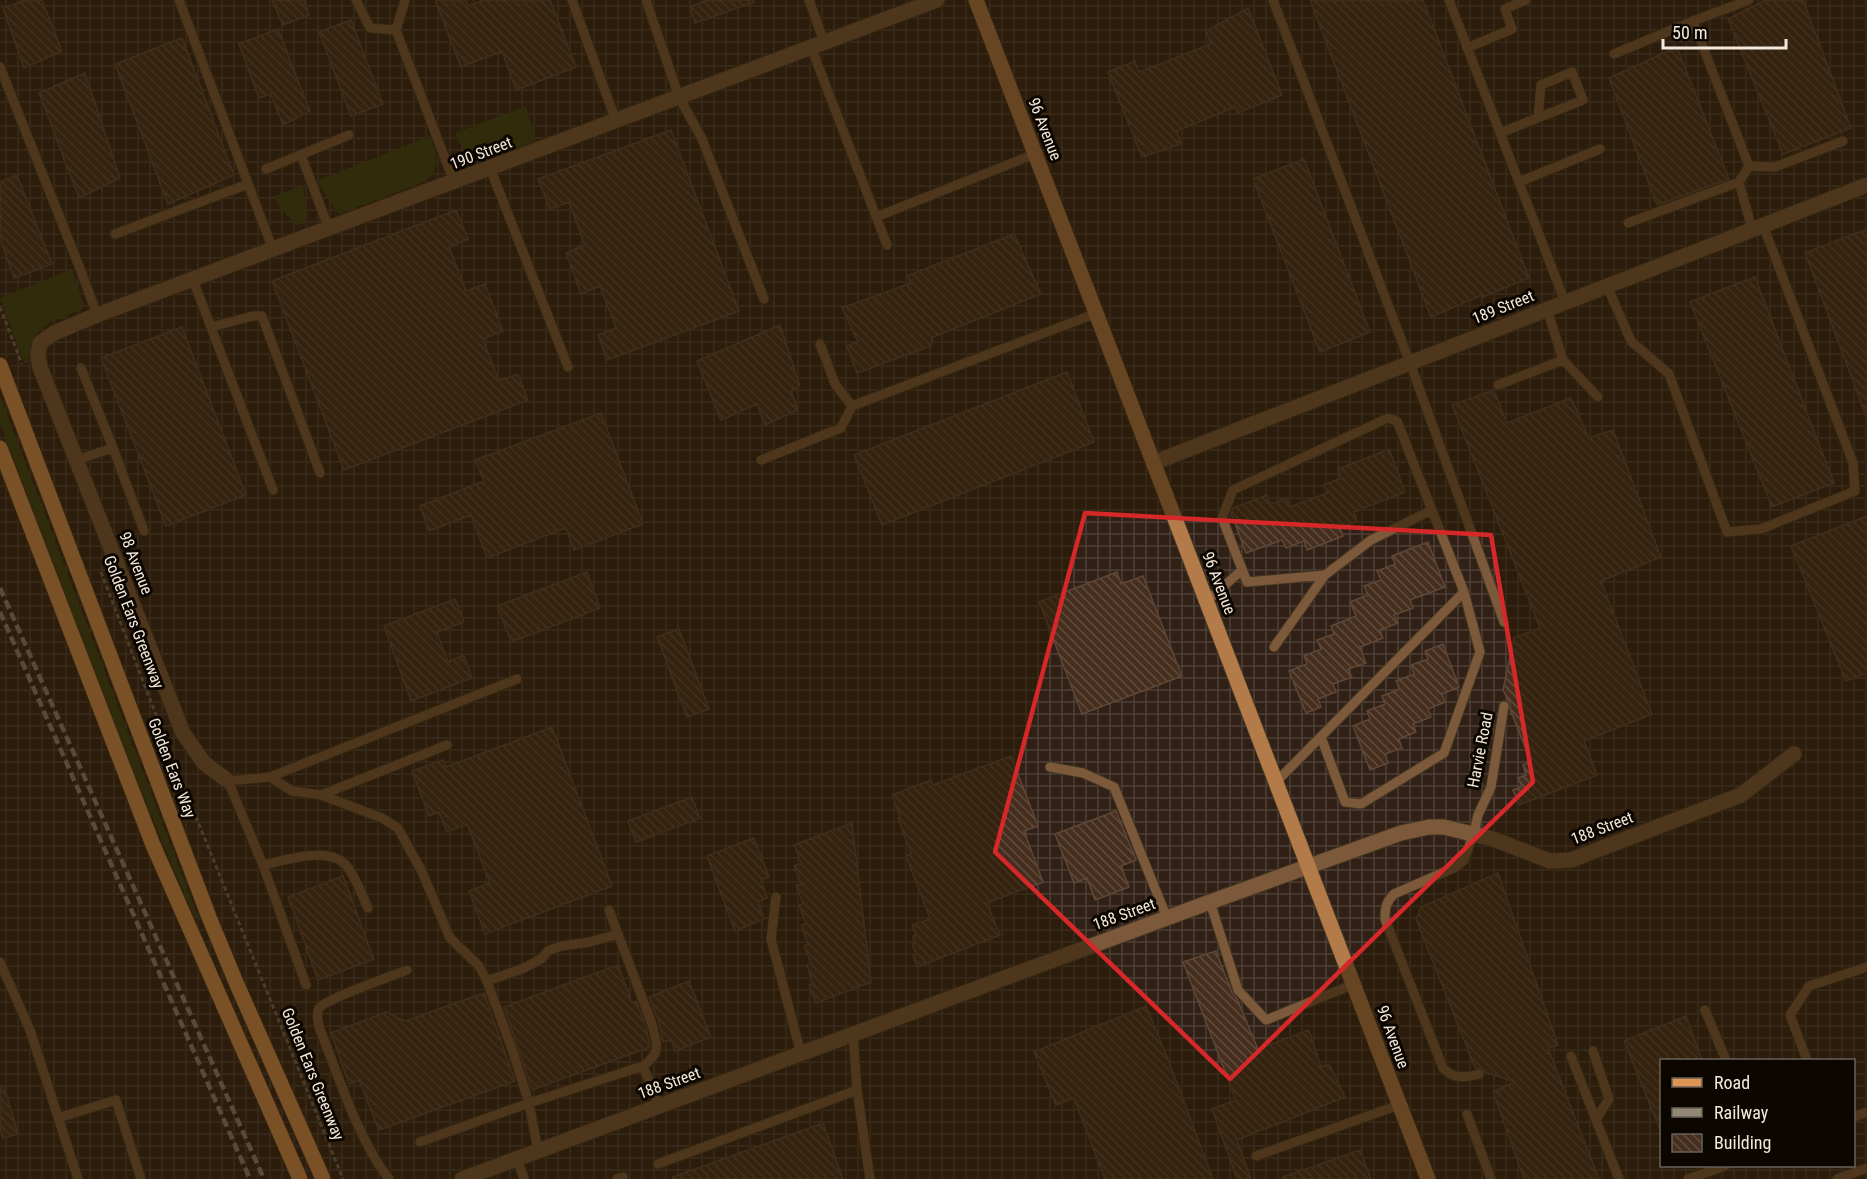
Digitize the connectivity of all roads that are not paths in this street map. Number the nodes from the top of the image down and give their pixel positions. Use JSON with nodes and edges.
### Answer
{"nodes":[{"id":1,"x":179,"y":0,"type":"edge"},
{"id":2,"x":356,"y":0,"type":"edge"},
{"id":3,"x":405,"y":0,"type":"edge"},
{"id":4,"x":572,"y":0,"type":"edge"},
{"id":5,"x":646,"y":0,"type":"edge"},
{"id":6,"x":809,"y":0,"type":"edge"},
{"id":7,"x":937,"y":0,"type":"edge"},
{"id":8,"x":976,"y":0,"type":"edge"},
{"id":9,"x":1273,"y":0,"type":"edge"},
{"id":10,"x":1449,"y":0,"type":"edge"},
{"id":11,"x":1526,"y":0,"type":"edge"},
{"id":12,"x":1749,"y":0,"type":"edge"},
{"id":13,"x":1693,"y":21,"type":"junction"},
{"id":14,"x":396,"y":30,"type":"junction"},
{"id":15,"x":818,"y":44,"type":"junction"},
{"id":16,"x":1467,"y":48,"type":"junction"},
{"id":17,"x":1614,"y":54,"type":"dead end"},
{"id":18,"x":0,"y":67,"type":"edge"},
{"id":19,"x":4,"y":91,"type":"edge"},
{"id":20,"x":679,"y":97,"type":"junction"},
{"id":21,"x":1538,"y":118,"type":"junction"},
{"id":22,"x":616,"y":121,"type":"junction"},
{"id":23,"x":1500,"y":134,"type":"junction"},
{"id":24,"x":349,"y":135,"type":"dead end"},
{"id":25,"x":1843,"y":141,"type":"dead end"},
{"id":26,"x":1600,"y":149,"type":"dead end"},
{"id":27,"x":1035,"y":154,"type":"junction"},
{"id":28,"x":301,"y":155,"type":"junction"},
{"id":29,"x":1749,"y":166,"type":"junction"},
{"id":30,"x":490,"y":168,"type":"junction"},
{"id":31,"x":266,"y":169,"type":"dead end"},
{"id":32,"x":454,"y":182,"type":"junction"},
{"id":33,"x":1519,"y":182,"type":"junction"},
{"id":34,"x":1739,"y":182,"type":"junction"},
{"id":35,"x":248,"y":184,"type":"junction"},
{"id":36,"x":1867,"y":185,"type":"edge"},
{"id":37,"x":876,"y":216,"type":"junction"},
{"id":38,"x":1628,"y":223,"type":"dead end"},
{"id":39,"x":1758,"y":227,"type":"junction"},
{"id":40,"x":329,"y":229,"type":"junction"},
{"id":41,"x":115,"y":234,"type":"dead end"},
{"id":42,"x":887,"y":245,"type":"dead end"},
{"id":43,"x":273,"y":250,"type":"junction"},
{"id":44,"x":193,"y":280,"type":"junction"},
{"id":45,"x":1607,"y":286,"type":"junction"},
{"id":46,"x":764,"y":299,"type":"dead end"},
{"id":47,"x":1565,"y":302,"type":"junction"},
{"id":48,"x":1547,"y":309,"type":"junction"},
{"id":49,"x":1097,"y":313,"type":"junction"},
{"id":50,"x":97,"y":315,"type":"junction"},
{"id":51,"x":211,"y":327,"type":"junction"},
{"id":52,"x":40,"y":343,"type":"joint"},
{"id":53,"x":820,"y":344,"type":"dead end"},
{"id":54,"x":1563,"y":360,"type":"junction"},
{"id":55,"x":1410,"y":363,"type":"junction"},
{"id":56,"x":0,"y":365,"type":"edge"},
{"id":57,"x":81,"y":368,"type":"dead end"},
{"id":58,"x":568,"y":368,"type":"dead end"},
{"id":59,"x":1498,"y":385,"type":"dead end"},
{"id":60,"x":1598,"y":397,"type":"dead end"},
{"id":61,"x":852,"y":406,"type":"junction"},
{"id":62,"x":112,"y":447,"type":"junction"},
{"id":63,"x":0,"y":448,"type":"edge"},
{"id":64,"x":76,"y":460,"type":"junction"},
{"id":65,"x":761,"y":460,"type":"dead end"},
{"id":66,"x":1153,"y":463,"type":"junction"},
{"id":67,"x":320,"y":473,"type":"dead end"},
{"id":68,"x":273,"y":490,"type":"dead end"},
{"id":69,"x":1432,"y":510,"type":"junction"},
{"id":70,"x":144,"y":531,"type":"dead end"},
{"id":71,"x":1242,"y":570,"type":"junction"},
{"id":72,"x":1325,"y":575,"type":"junction"},
{"id":73,"x":1464,"y":592,"type":"junction"},
{"id":74,"x":1207,"y":601,"type":"junction"},
{"id":75,"x":1504,"y":622,"type":"dead end"},
{"id":76,"x":1274,"y":646,"type":"dead end"},
{"id":77,"x":517,"y":679,"type":"dead end"},
{"id":78,"x":1504,"y":706,"type":"dead end"},
{"id":79,"x":1321,"y":736,"type":"junction"},
{"id":80,"x":447,"y":745,"type":"dead end"},
{"id":81,"x":1794,"y":754,"type":"dead end"},
{"id":82,"x":1050,"y":767,"type":"dead end"},
{"id":83,"x":270,"y":777,"type":"junction"},
{"id":84,"x":228,"y":781,"type":"junction"},
{"id":85,"x":1276,"y":782,"type":"junction"},
{"id":86,"x":321,"y":795,"type":"junction"},
{"id":87,"x":1474,"y":834,"type":"junction"},
{"id":88,"x":263,"y":865,"type":"junction"},
{"id":89,"x":1307,"y":866,"type":"junction"},
{"id":90,"x":776,"y":897,"type":"dead end"},
{"id":91,"x":1210,"y":902,"type":"junction"},
{"id":92,"x":368,"y":908,"type":"dead end"},
{"id":93,"x":609,"y":910,"type":"dead end"},
{"id":94,"x":1167,"y":918,"type":"junction"},
{"id":95,"x":618,"y":934,"type":"junction"},
{"id":96,"x":0,"y":962,"type":"edge"},
{"id":97,"x":1867,"y":967,"type":"edge"},
{"id":98,"x":407,"y":970,"type":"dead end"},
{"id":99,"x":487,"y":981,"type":"junction"},
{"id":100,"x":1354,"y":984,"type":"junction"},
{"id":101,"x":306,"y":985,"type":"dead end"},
{"id":102,"x":1705,"y":1010,"type":"dead end"},
{"id":103,"x":853,"y":1034,"type":"junction"},
{"id":104,"x":1593,"y":1051,"type":"dead end"},
{"id":105,"x":801,"y":1054,"type":"junction"},
{"id":106,"x":1571,"y":1056,"type":"dead end"},
{"id":107,"x":1726,"y":1059,"type":"edge"},
{"id":108,"x":1807,"y":1059,"type":"edge"},
{"id":109,"x":643,"y":1066,"type":"junction"},
{"id":110,"x":1479,"y":1074,"type":"dead end"},
{"id":111,"x":857,"y":1090,"type":"junction"},
{"id":112,"x":529,"y":1103,"type":"junction"},
{"id":113,"x":1399,"y":1105,"type":"junction"},
{"id":114,"x":659,"y":1106,"type":"junction"},
{"id":115,"x":1467,"y":1114,"type":"dead end"},
{"id":116,"x":58,"y":1118,"type":"junction"},
{"id":117,"x":1596,"y":1119,"type":"junction"},
{"id":118,"x":420,"y":1142,"type":"dead end"},
{"id":119,"x":538,"y":1151,"type":"junction"},
{"id":120,"x":1256,"y":1156,"type":"dead end"},
{"id":121,"x":517,"y":1159,"type":"junction"},
{"id":122,"x":657,"y":1164,"type":"dead end"},
{"id":123,"x":1722,"y":1167,"type":"edge"},
{"id":124,"x":1867,"y":1168,"type":"edge"},
{"id":125,"x":78,"y":1179,"type":"edge"},
{"id":126,"x":141,"y":1179,"type":"edge"},
{"id":127,"x":300,"y":1179,"type":"edge"},
{"id":128,"x":323,"y":1179,"type":"edge"},
{"id":129,"x":389,"y":1179,"type":"edge"},
{"id":130,"x":462,"y":1179,"type":"edge"},
{"id":131,"x":524,"y":1179,"type":"edge"},
{"id":132,"x":870,"y":1179,"type":"edge"},
{"id":133,"x":1428,"y":1179,"type":"edge"},
{"id":134,"x":1491,"y":1179,"type":"edge"},
{"id":135,"x":1619,"y":1179,"type":"edge"},
{"id":136,"x":1688,"y":1179,"type":"edge"},
{"id":137,"x":1837,"y":1179,"type":"edge"}],
"edges":[{"from":1,"to":35,"type":"lane"},
{"from":2,"to":14,"type":"lane"},
{"from":3,"to":14,"type":"lane"},
{"from":4,"to":22,"type":"lane"},
{"from":5,"to":20,"type":"lane"},
{"from":6,"to":15,"type":"lane"},
{"from":7,"to":15,"type":"street","name":"190 Street"},
{"from":8,"to":27,"type":"main road","name":"96 Avenue"},
{"from":9,"to":55,"type":"lane"},
{"from":10,"to":16,"type":"lane"},
{"from":11,"to":16,"type":"lane"},
{"from":12,"to":13,"type":"lane"},
{"from":13,"to":17,"type":"lane"},
{"from":13,"to":29,"type":"lane"},
{"from":14,"to":32,"type":"lane"},
{"from":15,"to":20,"type":"street","name":"190 Street"},
{"from":15,"to":37,"type":"lane"},
{"from":16,"to":23,"type":"lane"},
{"from":18,"to":19,"type":"lane"},
{"from":19,"to":50,"type":"lane"},
{"from":20,"to":22,"type":"street","name":"190 Street"},
{"from":20,"to":46,"type":"lane"},
{"from":21,"to":21,"type":"lane"},
{"from":21,"to":23,"type":"lane"},
{"from":22,"to":30,"type":"street","name":"190 Street"},
{"from":23,"to":33,"type":"lane"},
{"from":24,"to":28,"type":"lane"},
{"from":25,"to":29,"type":"lane"},
{"from":26,"to":33,"type":"lane"},
{"from":27,"to":37,"type":"lane"},
{"from":27,"to":49,"type":"main road","name":"96 Avenue"},
{"from":28,"to":31,"type":"lane"},
{"from":28,"to":40,"type":"lane"},
{"from":29,"to":34,"type":"lane"},
{"from":30,"to":32,"type":"street","name":"190 Street"},
{"from":30,"to":58,"type":"lane"},
{"from":32,"to":40,"type":"street","name":"190 Street"},
{"from":33,"to":47,"type":"lane"},
{"from":34,"to":38,"type":"lane"},
{"from":34,"to":39,"type":"lane"},
{"from":35,"to":41,"type":"lane"},
{"from":35,"to":43,"type":"lane"},
{"from":36,"to":39,"type":"street","name":"189 Street"},
{"from":37,"to":42,"type":"lane"},
{"from":39,"to":45,"type":"street","name":"189 Street"},
{"from":39,"to":45,"type":"lane"},
{"from":40,"to":43,"type":"street","name":"190 Street"},
{"from":43,"to":44,"type":"street","name":"190 Street"},
{"from":44,"to":50,"type":"street","name":"190 Street"},
{"from":44,"to":51,"type":"lane"},
{"from":45,"to":47,"type":"street","name":"189 Street"},
{"from":47,"to":48,"type":"street","name":"189 Street"},
{"from":48,"to":54,"type":"lane"},
{"from":48,"to":55,"type":"street","name":"189 Street"},
{"from":49,"to":61,"type":"lane"},
{"from":49,"to":66,"type":"main road","name":"96 Avenue"},
{"from":50,"to":52,"type":"street","name":"190 Street"},
{"from":51,"to":67,"type":"lane"},
{"from":51,"to":68,"type":"lane"},
{"from":52,"to":64,"type":"street","name":"98 Avenue"},
{"from":53,"to":61,"type":"lane"},
{"from":54,"to":59,"type":"lane"},
{"from":54,"to":60,"type":"lane"},
{"from":55,"to":66,"type":"street","name":"189 Street"},
{"from":55,"to":75,"type":"lane"},
{"from":56,"to":128,"type":"main road","name":"Golden Ears Way"},
{"from":57,"to":62,"type":"lane"},
{"from":61,"to":65,"type":"lane"},
{"from":62,"to":64,"type":"lane"},
{"from":62,"to":70,"type":"lane"},
{"from":63,"to":127,"type":"main road"},
{"from":64,"to":84,"type":"street","name":"98 Avenue"},
{"from":66,"to":74,"type":"main road","name":"96 Avenue"},
{"from":69,"to":71,"type":"lane"},
{"from":69,"to":72,"type":"lane"},
{"from":69,"to":73,"type":"lane"},
{"from":71,"to":72,"type":"lane"},
{"from":71,"to":74,"type":"lane"},
{"from":72,"to":76,"type":"lane"},
{"from":73,"to":79,"type":"lane"},
{"from":73,"to":79,"type":"lane"},
{"from":74,"to":85,"type":"main road","name":"96 Avenue"},
{"from":77,"to":83,"type":"lane"},
{"from":78,"to":87,"type":"lane","name":"Harvie Road"},
{"from":79,"to":85,"type":"lane"},
{"from":80,"to":86,"type":"lane"},
{"from":81,"to":87,"type":"street","name":"188 Street"},
{"from":82,"to":94,"type":"lane"},
{"from":83,"to":84,"type":"lane"},
{"from":83,"to":86,"type":"lane"},
{"from":84,"to":88,"type":"lane"},
{"from":85,"to":89,"type":"main road","name":"96 Avenue"},
{"from":86,"to":99,"type":"lane"},
{"from":87,"to":89,"type":"street","name":"188 Street"},
{"from":87,"to":110,"type":"lane","name":"Harvie Road"},
{"from":88,"to":92,"type":"lane"},
{"from":88,"to":101,"type":"lane"},
{"from":89,"to":91,"type":"street","name":"188 Street"},
{"from":89,"to":100,"type":"main road","name":"96 Avenue"},
{"from":90,"to":105,"type":"lane"},
{"from":91,"to":94,"type":"street","name":"188 Street"},
{"from":91,"to":100,"type":"lane"},
{"from":93,"to":95,"type":"lane"},
{"from":94,"to":103,"type":"street","name":"188 Street"},
{"from":95,"to":99,"type":"lane"},
{"from":95,"to":109,"type":"lane"},
{"from":96,"to":116,"type":"lane"},
{"from":97,"to":108,"type":"lane"},
{"from":98,"to":129,"type":"lane"},
{"from":99,"to":112,"type":"lane"},
{"from":100,"to":113,"type":"main road","name":"96 Avenue"},
{"from":102,"to":107,"type":"lane"},
{"from":103,"to":105,"type":"street","name":"188 Street"},
{"from":103,"to":111,"type":"lane"},
{"from":104,"to":117,"type":"lane"},
{"from":105,"to":114,"type":"street","name":"188 Street"},
{"from":106,"to":117,"type":"lane"},
{"from":109,"to":112,"type":"lane"},
{"from":109,"to":114,"type":"lane"},
{"from":111,"to":122,"type":"lane"},
{"from":111,"to":132,"type":"lane"},
{"from":112,"to":118,"type":"lane"},
{"from":112,"to":119,"type":"lane"},
{"from":113,"to":120,"type":"lane"},
{"from":113,"to":133,"type":"main road","name":"96 Avenue"},
{"from":114,"to":119,"type":"street","name":"188 Street"},
{"from":115,"to":134,"type":"lane"},
{"from":116,"to":125,"type":"lane"},
{"from":116,"to":126,"type":"lane"},
{"from":117,"to":135,"type":"lane"},
{"from":119,"to":121,"type":"street","name":"188 Street"},
{"from":121,"to":130,"type":"street","name":"188 Street"},
{"from":121,"to":131,"type":"lane"},
{"from":123,"to":136,"type":"lane"},
{"from":124,"to":137,"type":"lane"}]}
